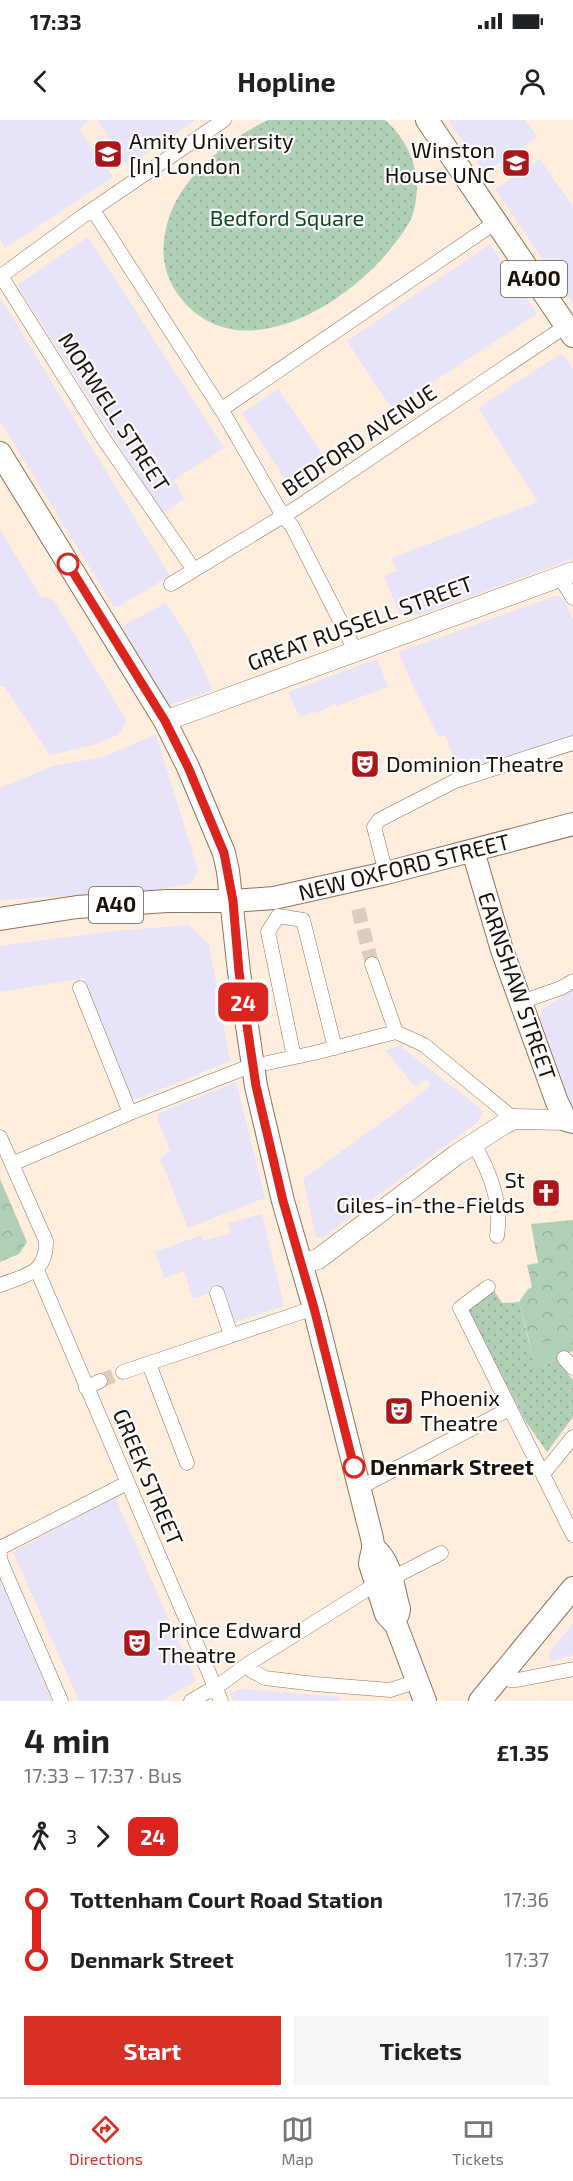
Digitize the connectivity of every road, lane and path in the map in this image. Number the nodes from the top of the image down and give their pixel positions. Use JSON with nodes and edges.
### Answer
{"nodes":[{"id":1,"x":224,"y":120,"type":"edge"},
{"id":2,"x":427,"y":120,"type":"edge"},
{"id":3,"x":93,"y":210,"type":"junction"},
{"id":4,"x":496,"y":222,"type":"junction"},
{"id":5,"x":1,"y":276,"type":"edge"},
{"id":6,"x":569,"y":331,"type":"edge"},
{"id":7,"x":222,"y":409,"type":"junction"},
{"id":8,"x":0,"y":453,"type":"edge"},
{"id":9,"x":283,"y":516,"type":"junction"},
{"id":10,"x":194,"y":570,"type":"junction"},
{"id":11,"x":567,"y":574,"type":"edge"},
{"id":12,"x":171,"y":584,"type":"dead end"},
{"id":13,"x":573,"y":598,"type":"edge"},
{"id":14,"x":355,"y":650,"type":"junction"},
{"id":15,"x":165,"y":721,"type":"junction"},
{"id":16,"x":573,"y":743,"type":"edge"},
{"id":17,"x":573,"y":824,"type":"edge"},
{"id":18,"x":473,"y":851,"type":"junction"},
{"id":19,"x":386,"y":873,"type":"junction"},
{"id":20,"x":233,"y":901,"type":"junction"},
{"id":21,"x":0,"y":919,"type":"edge"},
{"id":22,"x":372,"y":964,"type":"tunnel mouth"},
{"id":23,"x":573,"y":981,"type":"edge"},
{"id":24,"x":80,"y":988,"type":"dead end"},
{"id":25,"x":521,"y":1002,"type":"junction"},
{"id":26,"x":396,"y":1032,"type":"junction"},
{"id":27,"x":335,"y":1048,"type":"junction"},
{"id":28,"x":294,"y":1057,"type":"junction"},
{"id":29,"x":267,"y":1063,"type":"dead end"},
{"id":30,"x":245,"y":1068,"type":"dead end"},
{"id":31,"x":130,"y":1113,"type":"junction"},
{"id":32,"x":514,"y":1119,"type":"junction"},
{"id":33,"x":570,"y":1121,"type":"edge"},
{"id":34,"x":0,"y":1137,"type":"edge"},
{"id":35,"x":473,"y":1143,"type":"junction"},
{"id":36,"x":12,"y":1164,"type":"junction"},
{"id":37,"x":496,"y":1236,"type":"dead end"},
{"id":38,"x":300,"y":1264,"type":"junction"},
{"id":39,"x":37,"y":1269,"type":"junction"},
{"id":40,"x":0,"y":1285,"type":"edge"},
{"id":41,"x":488,"y":1287,"type":"dead end"},
{"id":42,"x":218,"y":1293,"type":"dead end"},
{"id":43,"x":314,"y":1308,"type":"junction"},
{"id":44,"x":225,"y":1337,"type":"junction"},
{"id":45,"x":149,"y":1364,"type":"junction"},
{"id":46,"x":123,"y":1372,"type":"tunnel mouth"},
{"id":47,"x":100,"y":1381,"type":"tunnel mouth"},
{"id":48,"x":86,"y":1388,"type":"junction"},
{"id":49,"x":509,"y":1409,"type":"junction"},
{"id":50,"x":573,"y":1437,"type":"edge"},
{"id":51,"x":187,"y":1463,"type":"dead end"},
{"id":52,"x":543,"y":1474,"type":"junction"},
{"id":53,"x":127,"y":1483,"type":"junction"},
{"id":54,"x":359,"y":1488,"type":"junction"},
{"id":55,"x":573,"y":1535,"type":"edge"},
{"id":56,"x":0,"y":1548,"type":"edge"},
{"id":57,"x":375,"y":1550,"type":"junction"},
{"id":58,"x":441,"y":1553,"type":"dead end"},
{"id":59,"x":0,"y":1556,"type":"edge"},
{"id":60,"x":400,"y":1574,"type":"dead end"},
{"id":61,"x":376,"y":1584,"type":"junction"},
{"id":62,"x":573,"y":1588,"type":"edge"},
{"id":63,"x":396,"y":1624,"type":"junction"},
{"id":64,"x":248,"y":1664,"type":"junction"},
{"id":65,"x":573,"y":1669,"type":"edge"},
{"id":66,"x":501,"y":1675,"type":"junction"},
{"id":67,"x":214,"y":1687,"type":"junction"},
{"id":68,"x":421,"y":1691,"type":"edge"},
{"id":69,"x":364,"y":1694,"type":"edge"},
{"id":70,"x":61,"y":1701,"type":"edge"},
{"id":71,"x":191,"y":1701,"type":"edge"},
{"id":72,"x":221,"y":1701,"type":"edge"},
{"id":73,"x":480,"y":1701,"type":"edge"}],
"edges":[{"from":1,"to":3,"type":"street"},
{"from":2,"to":4,"type":"main road","number":"A400"},
{"from":3,"to":5,"type":"street"},
{"from":3,"to":7,"type":"street"},
{"from":4,"to":6,"type":"main road","number":"A400"},
{"from":4,"to":7,"type":"street"},
{"from":5,"to":10,"type":"street","name":"MORWELL STREET"},
{"from":6,"to":9,"type":"street","name":"BEDFORD AVENUE"},
{"from":7,"to":9,"type":"street"},
{"from":8,"to":15,"type":"main road"},
{"from":9,"to":10,"type":"street","name":"BEDFORD AVENUE"},
{"from":9,"to":14,"type":"street"},
{"from":10,"to":12,"type":"street","name":"BEDFORD AVENUE"},
{"from":11,"to":13,"type":"street"},
{"from":11,"to":14,"type":"street","name":"GREAT RUSSELL STREET"},
{"from":14,"to":15,"type":"street","name":"GREAT RUSSELL STREET"},
{"from":15,"to":20,"type":"main road"},
{"from":16,"to":19,"type":"street"},
{"from":17,"to":18,"type":"main road","name":"NEW OXFORD STREET","number":"A40"},
{"from":18,"to":19,"type":"main road","name":"NEW OXFORD STREET","number":"A40"},
{"from":18,"to":25,"type":"main road","name":"EARNSHAW STREET"},
{"from":19,"to":20,"type":"main road","name":"NEW OXFORD STREET","number":"A40"},
{"from":20,"to":21,"type":"main road","number":"A40"},
{"from":20,"to":38,"type":"main road"},
{"from":22,"to":26,"type":"street"},
{"from":23,"to":25,"type":"street"},
{"from":24,"to":31,"type":"street"},
{"from":25,"to":33,"type":"main road","name":"EARNSHAW STREET"},
{"from":26,"to":27,"type":"street"},
{"from":26,"to":32,"type":"street"},
{"from":27,"to":28,"type":"street"},
{"from":27,"to":28,"type":"street"},
{"from":28,"to":29,"type":"street"},
{"from":30,"to":31,"type":"street"},
{"from":31,"to":36,"type":"street"},
{"from":32,"to":33,"type":"street"},
{"from":32,"to":35,"type":"street"},
{"from":34,"to":36,"type":"street"},
{"from":35,"to":37,"type":"street"},
{"from":35,"to":38,"type":"street"},
{"from":36,"to":39,"type":"street"},
{"from":38,"to":43,"type":"main road"},
{"from":39,"to":40,"type":"street"},
{"from":39,"to":48,"type":"street","name":"GREEK STREET"},
{"from":41,"to":49,"type":"street"},
{"from":42,"to":44,"type":"street"},
{"from":43,"to":44,"type":"street"},
{"from":43,"to":54,"type":"main road"},
{"from":44,"to":45,"type":"street"},
{"from":45,"to":46,"type":"street"},
{"from":45,"to":51,"type":"street"},
{"from":47,"to":48,"type":"street"},
{"from":48,"to":53,"type":"street","name":"GREEK STREET"},
{"from":49,"to":52,"type":"street"},
{"from":49,"to":54,"type":"street"},
{"from":50,"to":52,"type":"street"},
{"from":52,"to":55,"type":"street"},
{"from":53,"to":56,"type":"street"},
{"from":53,"to":67,"type":"street","name":"GREEK STREET"},
{"from":54,"to":57,"type":"main road"},
{"from":57,"to":61,"type":"main road"},
{"from":57,"to":63,"type":"main road"},
{"from":58,"to":60,"type":"street"},
{"from":59,"to":70,"type":"street"},
{"from":61,"to":63,"type":"main road"},
{"from":61,"to":64,"type":"street"},
{"from":62,"to":66,"type":"main road"},
{"from":63,"to":68,"type":"main road"},
{"from":64,"to":67,"type":"street"},
{"from":64,"to":69,"type":"street"},
{"from":65,"to":66,"type":"street"},
{"from":66,"to":73,"type":"main road"},
{"from":67,"to":71,"type":"street"},
{"from":67,"to":72,"type":"street","name":"GREEK STREET"},
{"from":68,"to":69,"type":"street"}]}
